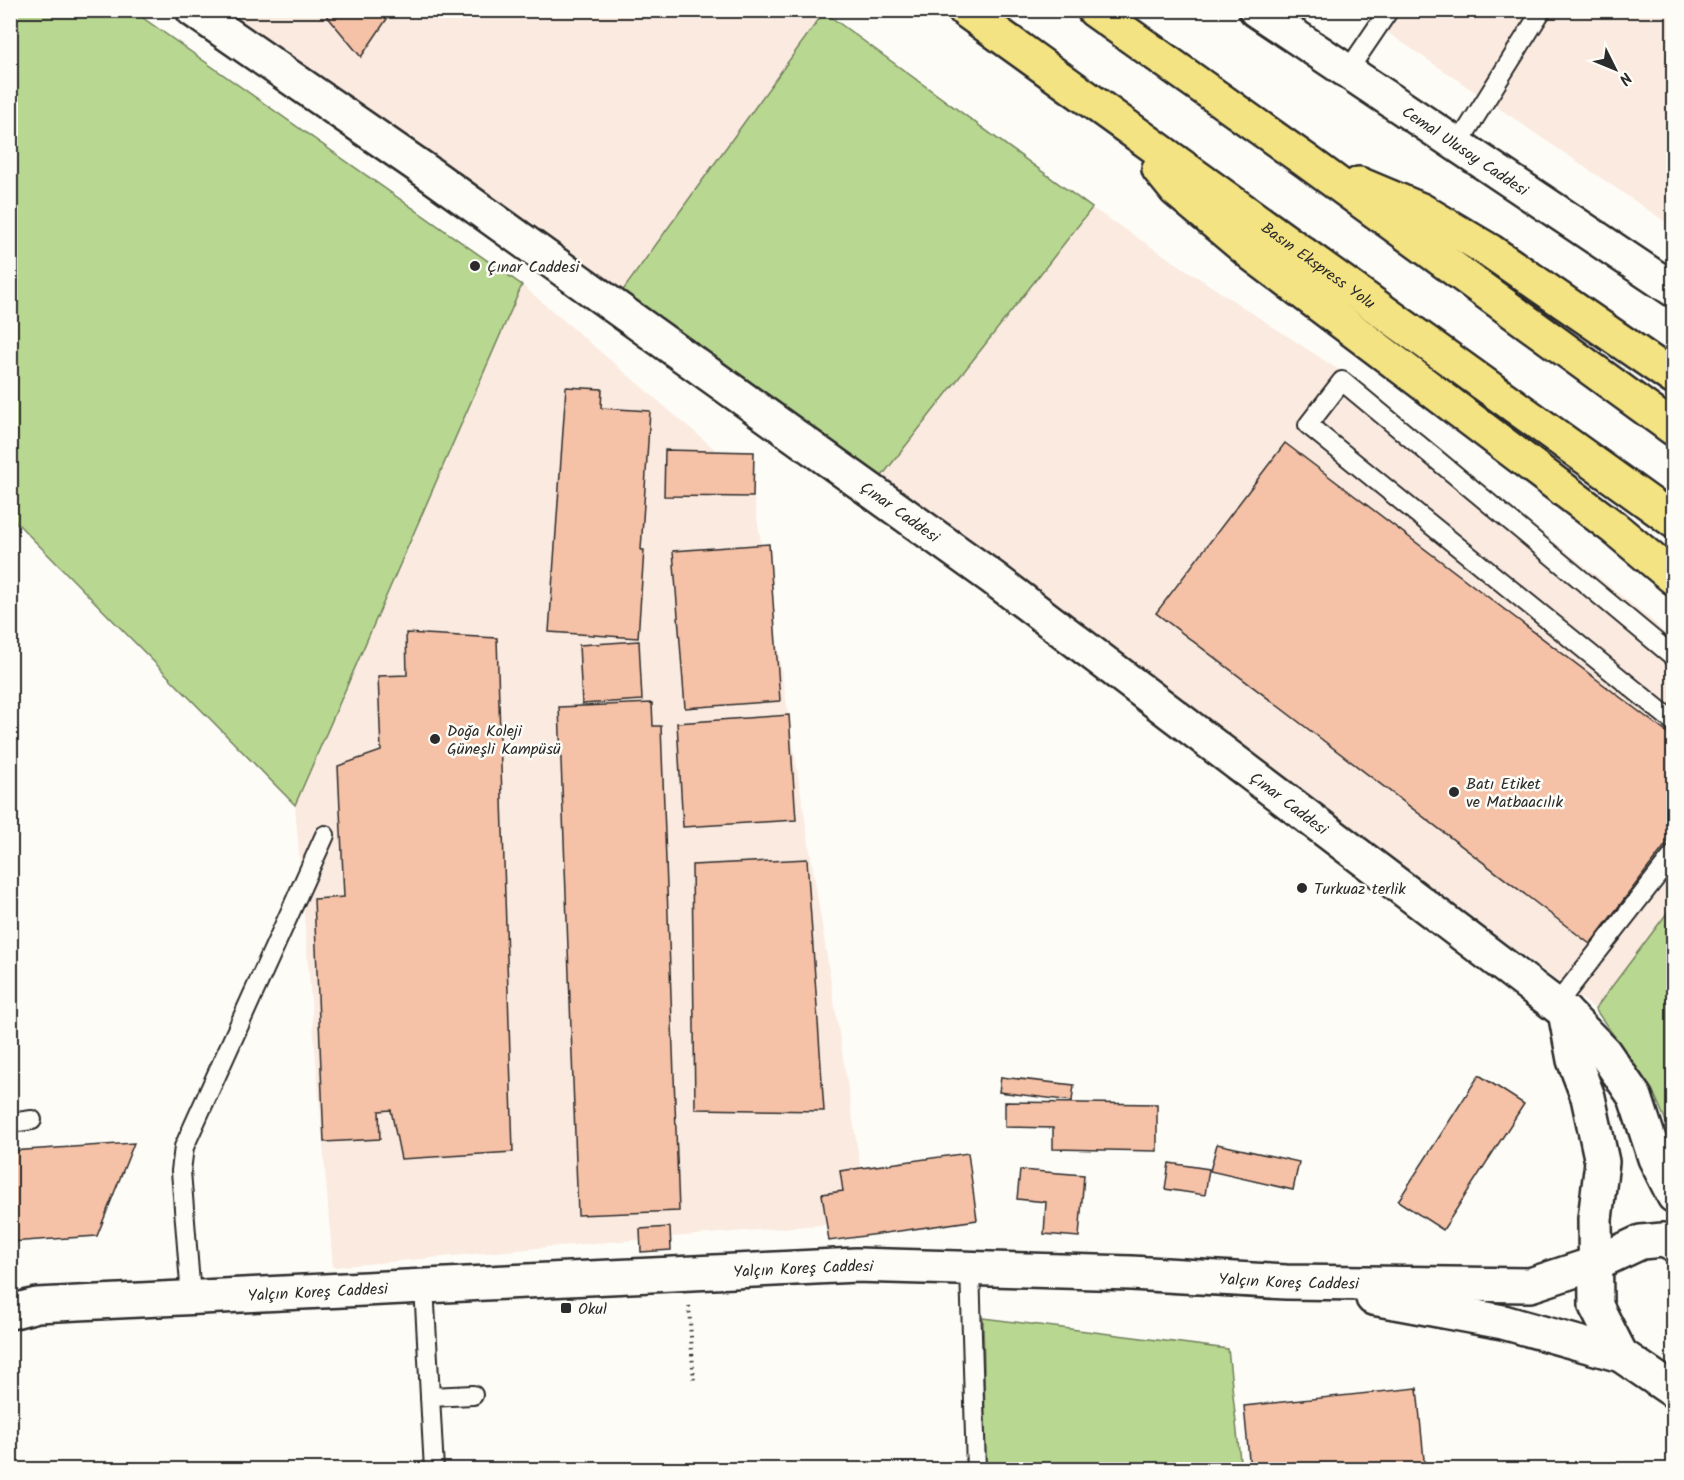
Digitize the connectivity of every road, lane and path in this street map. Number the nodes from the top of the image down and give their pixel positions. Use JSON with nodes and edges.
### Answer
{"nodes":[{"id":1,"x":193,"y":10,"type":"edge"},
{"id":2,"x":965,"y":10,"type":"edge"},
{"id":3,"x":1094,"y":10,"type":"edge"},
{"id":4,"x":1389,"y":10,"type":"edge"},
{"id":5,"x":1542,"y":10,"type":"edge"},
{"id":6,"x":1275,"y":16,"type":"edge"},
{"id":7,"x":1347,"y":72,"type":"junction"},
{"id":8,"x":1131,"y":131,"type":"junction"},
{"id":9,"x":1457,"y":146,"type":"junction"},
{"id":10,"x":1305,"y":160,"type":"junction"},
{"id":11,"x":1674,"y":290,"type":"edge"},
{"id":12,"x":1674,"y":378,"type":"edge"},
{"id":13,"x":1674,"y":429,"type":"edge"},
{"id":14,"x":1674,"y":521,"type":"edge"},
{"id":15,"x":1613,"y":527,"type":"junction"},
{"id":16,"x":1674,"y":578,"type":"edge"},
{"id":17,"x":1674,"y":587,"type":"edge"},
{"id":18,"x":1674,"y":657,"type":"edge"},
{"id":19,"x":1674,"y":722,"type":"edge"},
{"id":20,"x":325,"y":835,"type":"dead end"},
{"id":21,"x":1674,"y":854,"type":"edge"},
{"id":22,"x":1561,"y":1009,"type":"junction"},
{"id":23,"x":32,"y":1120,"type":"dead end"},
{"id":24,"x":10,"y":1123,"type":"edge"},
{"id":25,"x":1674,"y":1196,"type":"edge"},
{"id":26,"x":1674,"y":1245,"type":"edge"},
{"id":27,"x":1594,"y":1264,"type":"junction"},
{"id":28,"x":970,"y":1268,"type":"junction"},
{"id":29,"x":686,"y":1273,"type":"junction"},
{"id":30,"x":1286,"y":1282,"type":"junction"},
{"id":31,"x":424,"y":1286,"type":"junction"},
{"id":32,"x":191,"y":1297,"type":"junction"},
{"id":33,"x":10,"y":1312,"type":"edge"},
{"id":34,"x":1621,"y":1355,"type":"junction"},
{"id":35,"x":694,"y":1383,"type":"dead end"},
{"id":36,"x":1674,"y":1391,"type":"edge"},
{"id":37,"x":473,"y":1395,"type":"dead end"},
{"id":38,"x":430,"y":1397,"type":"junction"},
{"id":39,"x":434,"y":1470,"type":"edge"},
{"id":40,"x":976,"y":1470,"type":"edge"}],
"edges":[{"from":1,"to":22,"type":"main road","name":"Çınar Caddesi"},
{"from":2,"to":8,"type":"highway","name":"Basın Ekspress Yolu"},
{"from":3,"to":10,"type":"highway"},
{"from":4,"to":7,"type":"lane"},
{"from":5,"to":9,"type":"lane"},
{"from":6,"to":7,"type":"main road","name":"Cemal Ulusoy Caddesi"},
{"from":7,"to":9,"type":"main road","name":"Cemal Ulusoy Caddesi"},
{"from":8,"to":14,"type":"highway","name":"Basın Ekspress Yolu"},
{"from":8,"to":15,"type":"highway"},
{"from":9,"to":11,"type":"main road","name":"Cemal Ulusoy Caddesi"},
{"from":10,"to":12,"type":"highway"},
{"from":10,"to":13,"type":"highway"},
{"from":15,"to":16,"type":"highway"},
{"from":15,"to":17,"type":"highway"},
{"from":18,"to":19,"type":"lane"},
{"from":20,"to":32,"type":"lane"},
{"from":21,"to":22,"type":"lane"},
{"from":22,"to":25,"type":"main road","name":"Çınar Caddesi"},
{"from":22,"to":27,"type":"main road"},
{"from":23,"to":24,"type":"lane"},
{"from":26,"to":27,"type":"main road","name":"Yalçın Koreş Caddesi"},
{"from":27,"to":30,"type":"main road","name":"Yalçın Koreş Caddesi"},
{"from":27,"to":34,"type":"main road"},
{"from":28,"to":29,"type":"main road","name":"Yalçın Koreş Caddesi"},
{"from":28,"to":30,"type":"main road","name":"Yalçın Koreş Caddesi"},
{"from":28,"to":40,"type":"lane"},
{"from":29,"to":31,"type":"main road","name":"Yalçın Koreş Caddesi"},
{"from":29,"to":35,"type":"path"},
{"from":30,"to":34,"type":"main road"},
{"from":31,"to":32,"type":"main road","name":"Yalçın Koreş Caddesi"},
{"from":31,"to":38,"type":"lane"},
{"from":32,"to":33,"type":"main road","name":"Yalçın Koreş Caddesi"},
{"from":34,"to":36,"type":"main road"},
{"from":37,"to":38,"type":"lane"},
{"from":38,"to":39,"type":"lane"}]}
